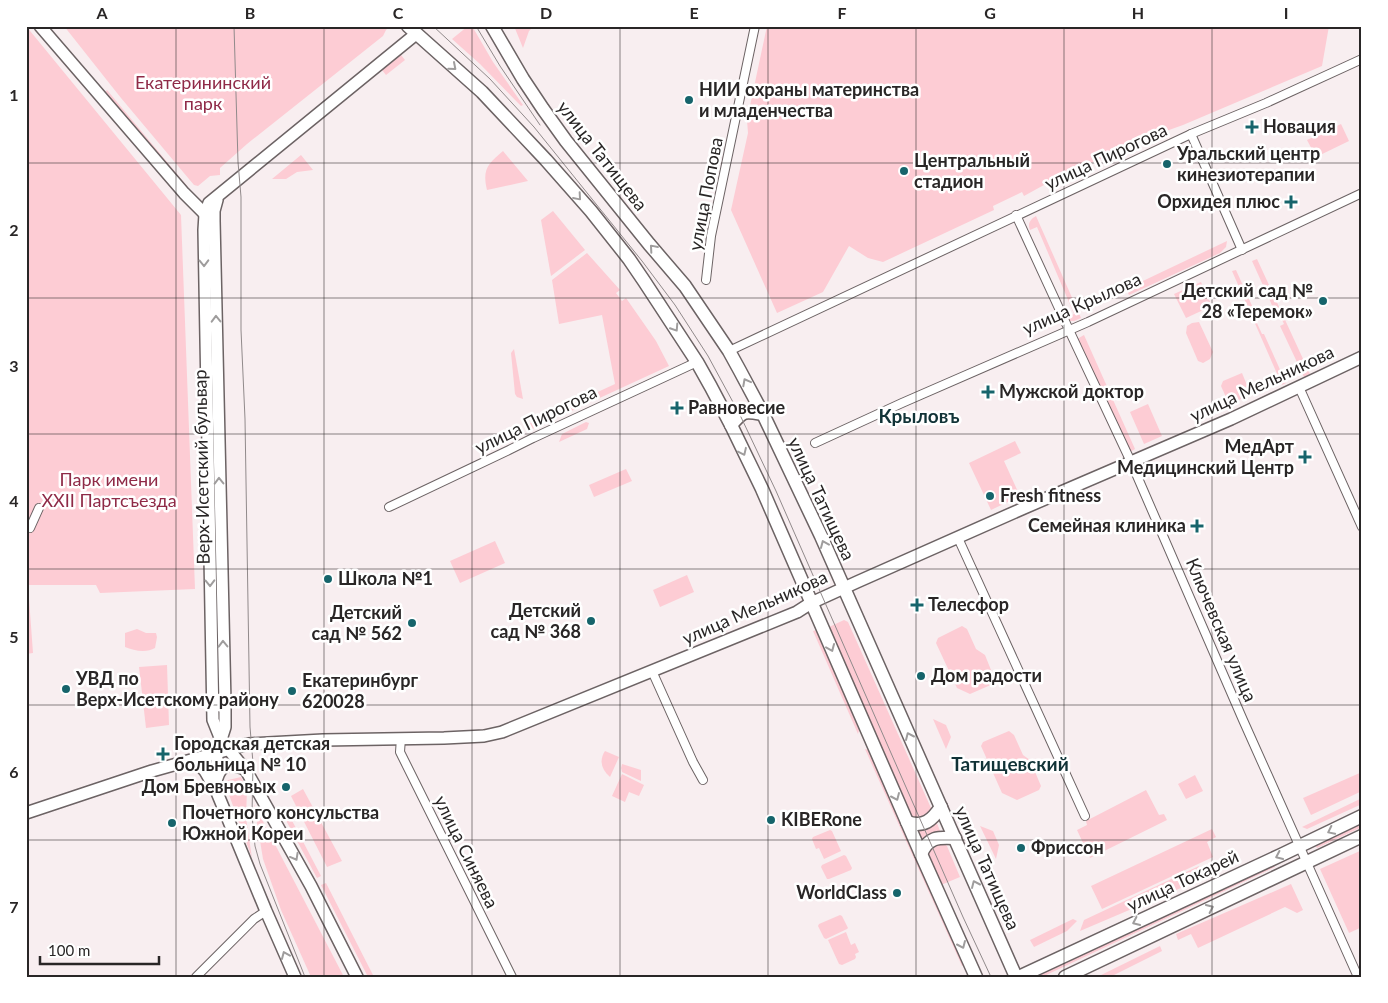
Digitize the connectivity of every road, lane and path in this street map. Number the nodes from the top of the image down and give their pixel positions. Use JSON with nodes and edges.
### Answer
{"nodes":[{"id":1,"x":40,"y":26,"type":"edge"},
{"id":2,"x":492,"y":26,"type":"edge"},
{"id":3,"x":755,"y":26,"type":"edge"},
{"id":4,"x":416,"y":29,"type":"edge"},
{"id":5,"x":1362,"y":60,"type":"edge"},
{"id":6,"x":1191,"y":134,"type":"junction"},
{"id":7,"x":1362,"y":193,"type":"edge"},
{"id":8,"x":220,"y":194,"type":"junction"},
{"id":9,"x":188,"y":198,"type":"junction"},
{"id":10,"x":1016,"y":215,"type":"junction"},
{"id":11,"x":209,"y":218,"type":"junction"},
{"id":12,"x":204,"y":230,"type":"junction"},
{"id":13,"x":1242,"y":250,"type":"junction"},
{"id":14,"x":706,"y":280,"type":"dead end"},
{"id":15,"x":1069,"y":330,"type":"junction"},
{"id":16,"x":729,"y":351,"type":"junction"},
{"id":17,"x":1362,"y":357,"type":"edge"},
{"id":18,"x":697,"y":362,"type":"junction"},
{"id":19,"x":1300,"y":387,"type":"junction"},
{"id":20,"x":763,"y":414,"type":"junction"},
{"id":21,"x":731,"y":425,"type":"junction"},
{"id":22,"x":815,"y":443,"type":"dead end"},
{"id":23,"x":1131,"y":462,"type":"junction"},
{"id":24,"x":389,"y":507,"type":"dead end"},
{"id":25,"x":39,"y":508,"type":"dead end"},
{"id":26,"x":1362,"y":527,"type":"edge"},
{"id":27,"x":30,"y":528,"type":"dead end"},
{"id":28,"x":958,"y":538,"type":"junction"},
{"id":29,"x":843,"y":588,"type":"junction"},
{"id":30,"x":812,"y":603,"type":"junction"},
{"id":31,"x":652,"y":671,"type":"junction"},
{"id":32,"x":213,"y":720,"type":"junction"},
{"id":33,"x":225,"y":727,"type":"junction"},
{"id":34,"x":401,"y":738,"type":"junction"},
{"id":35,"x":248,"y":744,"type":"junction"},
{"id":36,"x":225,"y":750,"type":"junction"},
{"id":37,"x":194,"y":759,"type":"junction"},
{"id":38,"x":244,"y":767,"type":"junction"},
{"id":39,"x":703,"y":780,"type":"dead end"},
{"id":40,"x":216,"y":785,"type":"junction"},
{"id":41,"x":940,"y":807,"type":"junction"},
{"id":42,"x":26,"y":813,"type":"edge"},
{"id":43,"x":1085,"y":816,"type":"dead end"},
{"id":44,"x":1362,"y":816,"type":"edge"},
{"id":45,"x":907,"y":822,"type":"junction"},
{"id":46,"x":1362,"y":836,"type":"edge"},
{"id":47,"x":955,"y":838,"type":"junction"},
{"id":48,"x":1300,"y":846,"type":"junction"},
{"id":49,"x":921,"y":854,"type":"junction"},
{"id":50,"x":1307,"y":862,"type":"junction"},
{"id":51,"x":266,"y":911,"type":"junction"},
{"id":52,"x":196,"y":977,"type":"edge"},
{"id":53,"x":295,"y":977,"type":"edge"},
{"id":54,"x":357,"y":977,"type":"edge"},
{"id":55,"x":512,"y":977,"type":"edge"},
{"id":56,"x":976,"y":977,"type":"edge"},
{"id":57,"x":1018,"y":977,"type":"edge"},
{"id":58,"x":1064,"y":977,"type":"edge"},
{"id":59,"x":1358,"y":977,"type":"edge"}],
"edges":[{"from":1,"to":9,"type":"main road"},
{"from":16,"to":2,"type":"main road","name":"улица Татищева","one_way":true},
{"from":3,"to":14,"type":"street","name":"улица Попова"},
{"from":4,"to":8,"type":"main road"},
{"from":4,"to":18,"type":"main road","one_way":true},
{"from":5,"to":6,"type":"street","name":"улица Пирогова"},
{"from":6,"to":10,"type":"street","name":"улица Пирогова"},
{"from":6,"to":13,"type":"street"},
{"from":7,"to":13,"type":"street","name":"улица Крылова"},
{"from":8,"to":9,"type":"main road"},
{"from":8,"to":11,"type":"main road"},
{"from":9,"to":11,"type":"main road"},
{"from":9,"to":12,"type":"main road"},
{"from":10,"to":15,"type":"street","name":"Ключевская улица"},
{"from":10,"to":16,"type":"street","name":"улица Пирогова"},
{"from":11,"to":12,"type":"main road","name":"Верх-Исетский бульвар"},
{"from":33,"to":11,"type":"main road","name":"Верх-Исетский бульвар","one_way":true},
{"from":12,"to":32,"type":"main road","name":"Верх-Исетский бульвар","one_way":true},
{"from":13,"to":15,"type":"street","name":"улица Крылова"},
{"from":15,"to":22,"type":"street","name":"улица Крылова"},
{"from":15,"to":23,"type":"street","name":"Ключевская улица"},
{"from":20,"to":16,"type":"main road","name":"улица Татищева","one_way":true},
{"from":17,"to":19,"type":"main road","name":"улица Мельникова"},
{"from":18,"to":21,"type":"main road"},
{"from":18,"to":24,"type":"street","name":"улица Пирогова"},
{"from":19,"to":23,"type":"main road","name":"улица Мельникова"},
{"from":19,"to":26,"type":"street"},
{"from":20,"to":21,"type":"main road"},
{"from":29,"to":20,"type":"main road","name":"улица Татищева","one_way":true},
{"from":21,"to":30,"type":"main road","one_way":true},
{"from":23,"to":28,"type":"main road","name":"улица Мельникова"},
{"from":23,"to":48,"type":"street","name":"Ключевская улица"},
{"from":25,"to":27,"type":"street"},
{"from":28,"to":29,"type":"main road","name":"улица Мельникова"},
{"from":28,"to":43,"type":"street"},
{"from":29,"to":30,"type":"main road","name":"улица Мельникова"},
{"from":41,"to":29,"type":"main road","name":"улица Татищева","one_way":true},
{"from":30,"to":31,"type":"main road","name":"улица Мельникова"},
{"from":30,"to":45,"type":"main road","one_way":true},
{"from":31,"to":34,"type":"main road","name":"улица Мельникова"},
{"from":31,"to":39,"type":"street"},
{"from":32,"to":36,"type":"main road","name":"Верх-Исетский бульвар"},
{"from":32,"to":37,"type":"main road"},
{"from":33,"to":35,"type":"main road"},
{"from":33,"to":36,"type":"main road","name":"Верх-Исетский бульвар"},
{"from":34,"to":35,"type":"main road","name":"улица Мельникова"},
{"from":34,"to":55,"type":"street","name":"улица Синяева"},
{"from":35,"to":36,"type":"main road","name":"улица Мельникова"},
{"from":35,"to":38,"type":"main road"},
{"from":36,"to":37,"type":"main road"},
{"from":36,"to":38,"type":"main road"},
{"from":36,"to":40,"type":"main road"},
{"from":37,"to":40,"type":"main road"},
{"from":37,"to":42,"type":"main road"},
{"from":38,"to":40,"type":"main road"},
{"from":38,"to":54,"type":"main road","one_way":true},
{"from":40,"to":51,"type":"main road"},
{"from":41,"to":45,"type":"main road"},
{"from":41,"to":47,"type":"main road","name":"улица Татищева"},
{"from":44,"to":48,"type":"main road","name":"улица Токарей","one_way":true},
{"from":45,"to":49,"type":"main road"},
{"from":46,"to":50,"type":"main road","name":"улица Токарей"},
{"from":47,"to":49,"type":"main road"},
{"from":57,"to":47,"type":"main road","name":"улица Татищева","one_way":true},
{"from":48,"to":50,"type":"street","name":"Ключевская улица"},
{"from":48,"to":57,"type":"main road","name":"улица Токарей","one_way":true},
{"from":49,"to":56,"type":"main road","one_way":true},
{"from":58,"to":50,"type":"main road","name":"улица Токарей","one_way":true},
{"from":50,"to":59,"type":"street","name":"Ключевская улица"},
{"from":51,"to":52,"type":"street"},
{"from":53,"to":51,"type":"main road","one_way":true}]}
